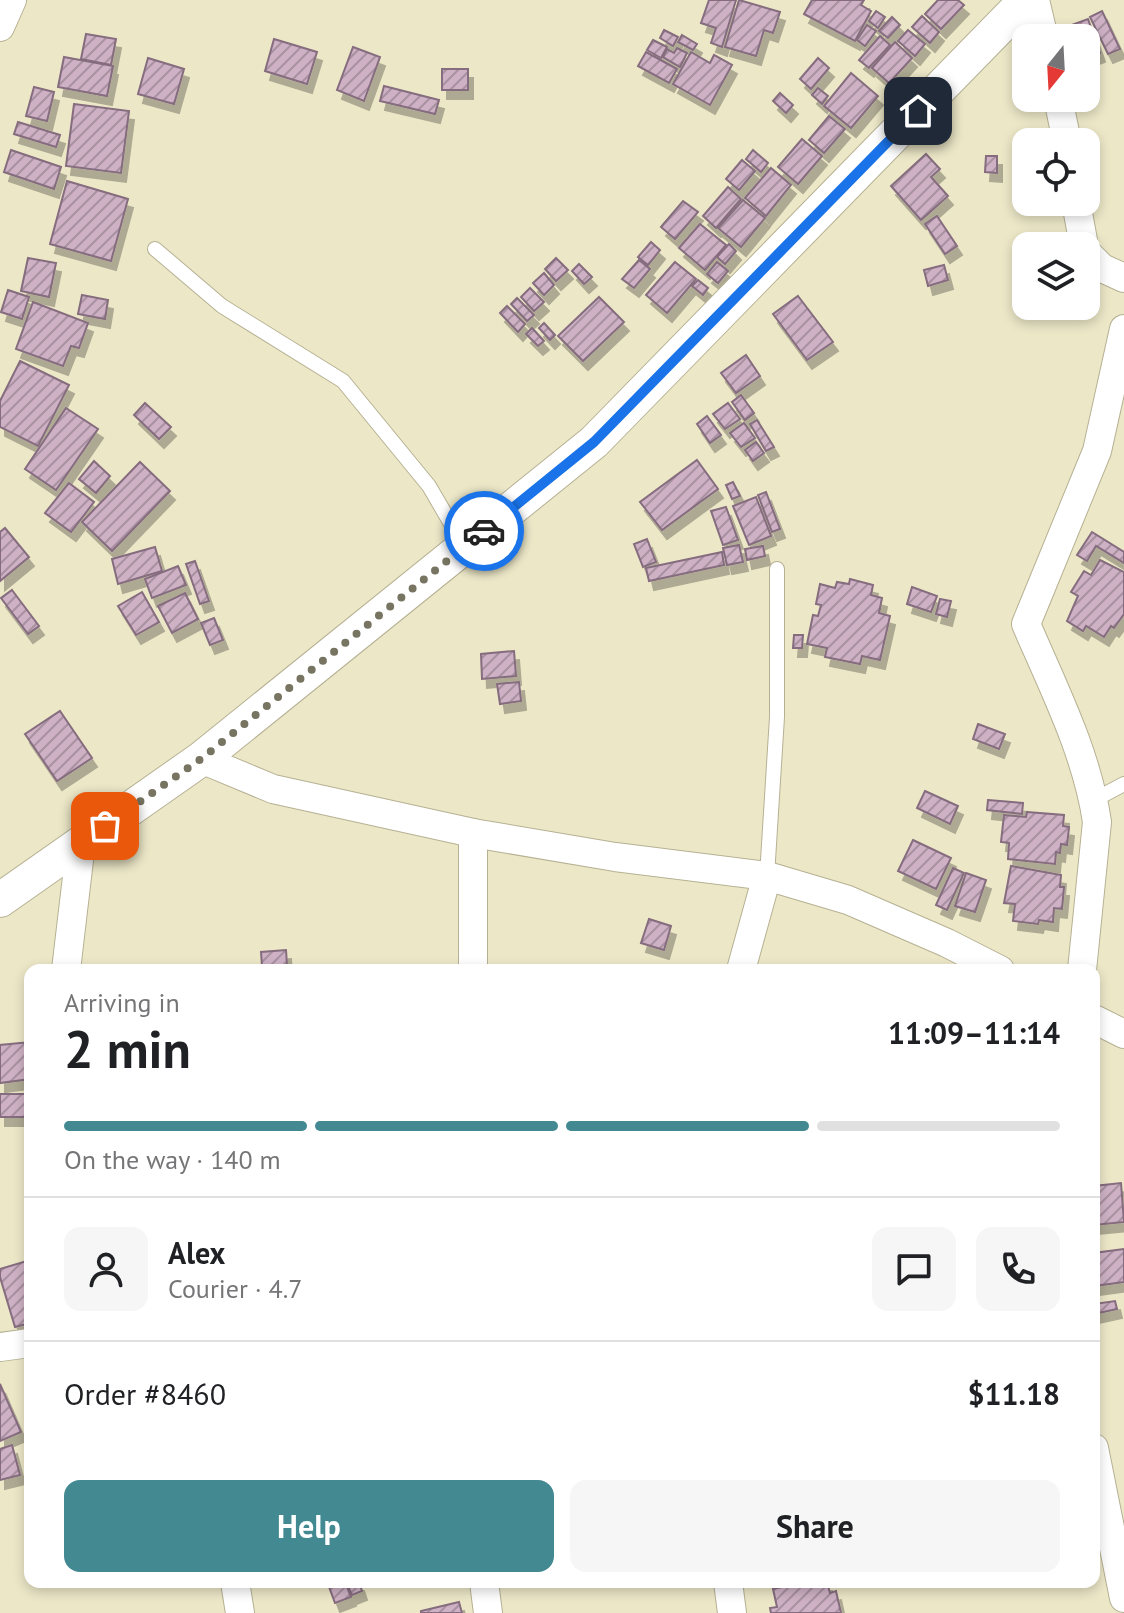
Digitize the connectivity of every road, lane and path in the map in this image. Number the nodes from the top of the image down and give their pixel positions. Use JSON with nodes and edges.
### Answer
{"nodes":[{"id":1,"x":12,"y":0,"type":"edge"},
{"id":2,"x":1026,"y":0,"type":"edge"},
{"id":3,"x":1035,"y":0,"type":"edge"},
{"id":4,"x":1041,"y":24,"type":"edge"},
{"id":5,"x":0,"y":27,"type":"edge"},
{"id":6,"x":155,"y":249,"type":"dead end"},
{"id":7,"x":1100,"y":266,"type":"edge"},
{"id":8,"x":1123,"y":276,"type":"edge"},
{"id":9,"x":1124,"y":329,"type":"edge"},
{"id":10,"x":464,"y":547,"type":"junction"},
{"id":11,"x":777,"y":569,"type":"dead end"},
{"id":12,"x":201,"y":759,"type":"junction"},
{"id":13,"x":1124,"y":784,"type":"edge"},
{"id":14,"x":1094,"y":800,"type":"junction"},
{"id":15,"x":473,"y":833,"type":"junction"},
{"id":16,"x":81,"y":843,"type":"junction"},
{"id":17,"x":767,"y":876,"type":"junction"},
{"id":18,"x":0,"y":900,"type":"edge"},
{"id":19,"x":67,"y":964,"type":"edge"},
{"id":20,"x":473,"y":964,"type":"edge"},
{"id":21,"x":743,"y":964,"type":"edge"},
{"id":22,"x":988,"y":964,"type":"edge"},
{"id":23,"x":1083,"y":964,"type":"edge"},
{"id":24,"x":1100,"y":1022,"type":"edge"},
{"id":25,"x":1124,"y":1034,"type":"edge"},
{"id":26,"x":24,"y":1344,"type":"edge"},
{"id":27,"x":0,"y":1347,"type":"edge"},
{"id":28,"x":1100,"y":1478,"type":"edge"},
{"id":29,"x":236,"y":1588,"type":"edge"},
{"id":30,"x":485,"y":1588,"type":"edge"},
{"id":31,"x":729,"y":1588,"type":"edge"},
{"id":32,"x":1124,"y":1598,"type":"edge"},
{"id":33,"x":240,"y":1613,"type":"edge"},
{"id":34,"x":488,"y":1613,"type":"edge"},
{"id":35,"x":732,"y":1613,"type":"edge"}],
"edges":[{"from":1,"to":5,"type":"street"},
{"from":2,"to":10,"type":"street"},
{"from":3,"to":4,"type":"street"},
{"from":6,"to":10,"type":"lane"},
{"from":7,"to":8,"type":"street"},
{"from":9,"to":14,"type":"street"},
{"from":10,"to":12,"type":"street"},
{"from":11,"to":17,"type":"lane"},
{"from":12,"to":15,"type":"street"},
{"from":12,"to":16,"type":"street"},
{"from":13,"to":14,"type":"lane"},
{"from":14,"to":23,"type":"street"},
{"from":15,"to":17,"type":"street"},
{"from":15,"to":20,"type":"street"},
{"from":16,"to":18,"type":"street"},
{"from":16,"to":19,"type":"street"},
{"from":17,"to":21,"type":"street"},
{"from":17,"to":22,"type":"street"},
{"from":24,"to":25,"type":"street"},
{"from":26,"to":27,"type":"street"},
{"from":28,"to":32,"type":"street"},
{"from":29,"to":33,"type":"street"},
{"from":30,"to":34,"type":"street"},
{"from":31,"to":35,"type":"street"}]}
